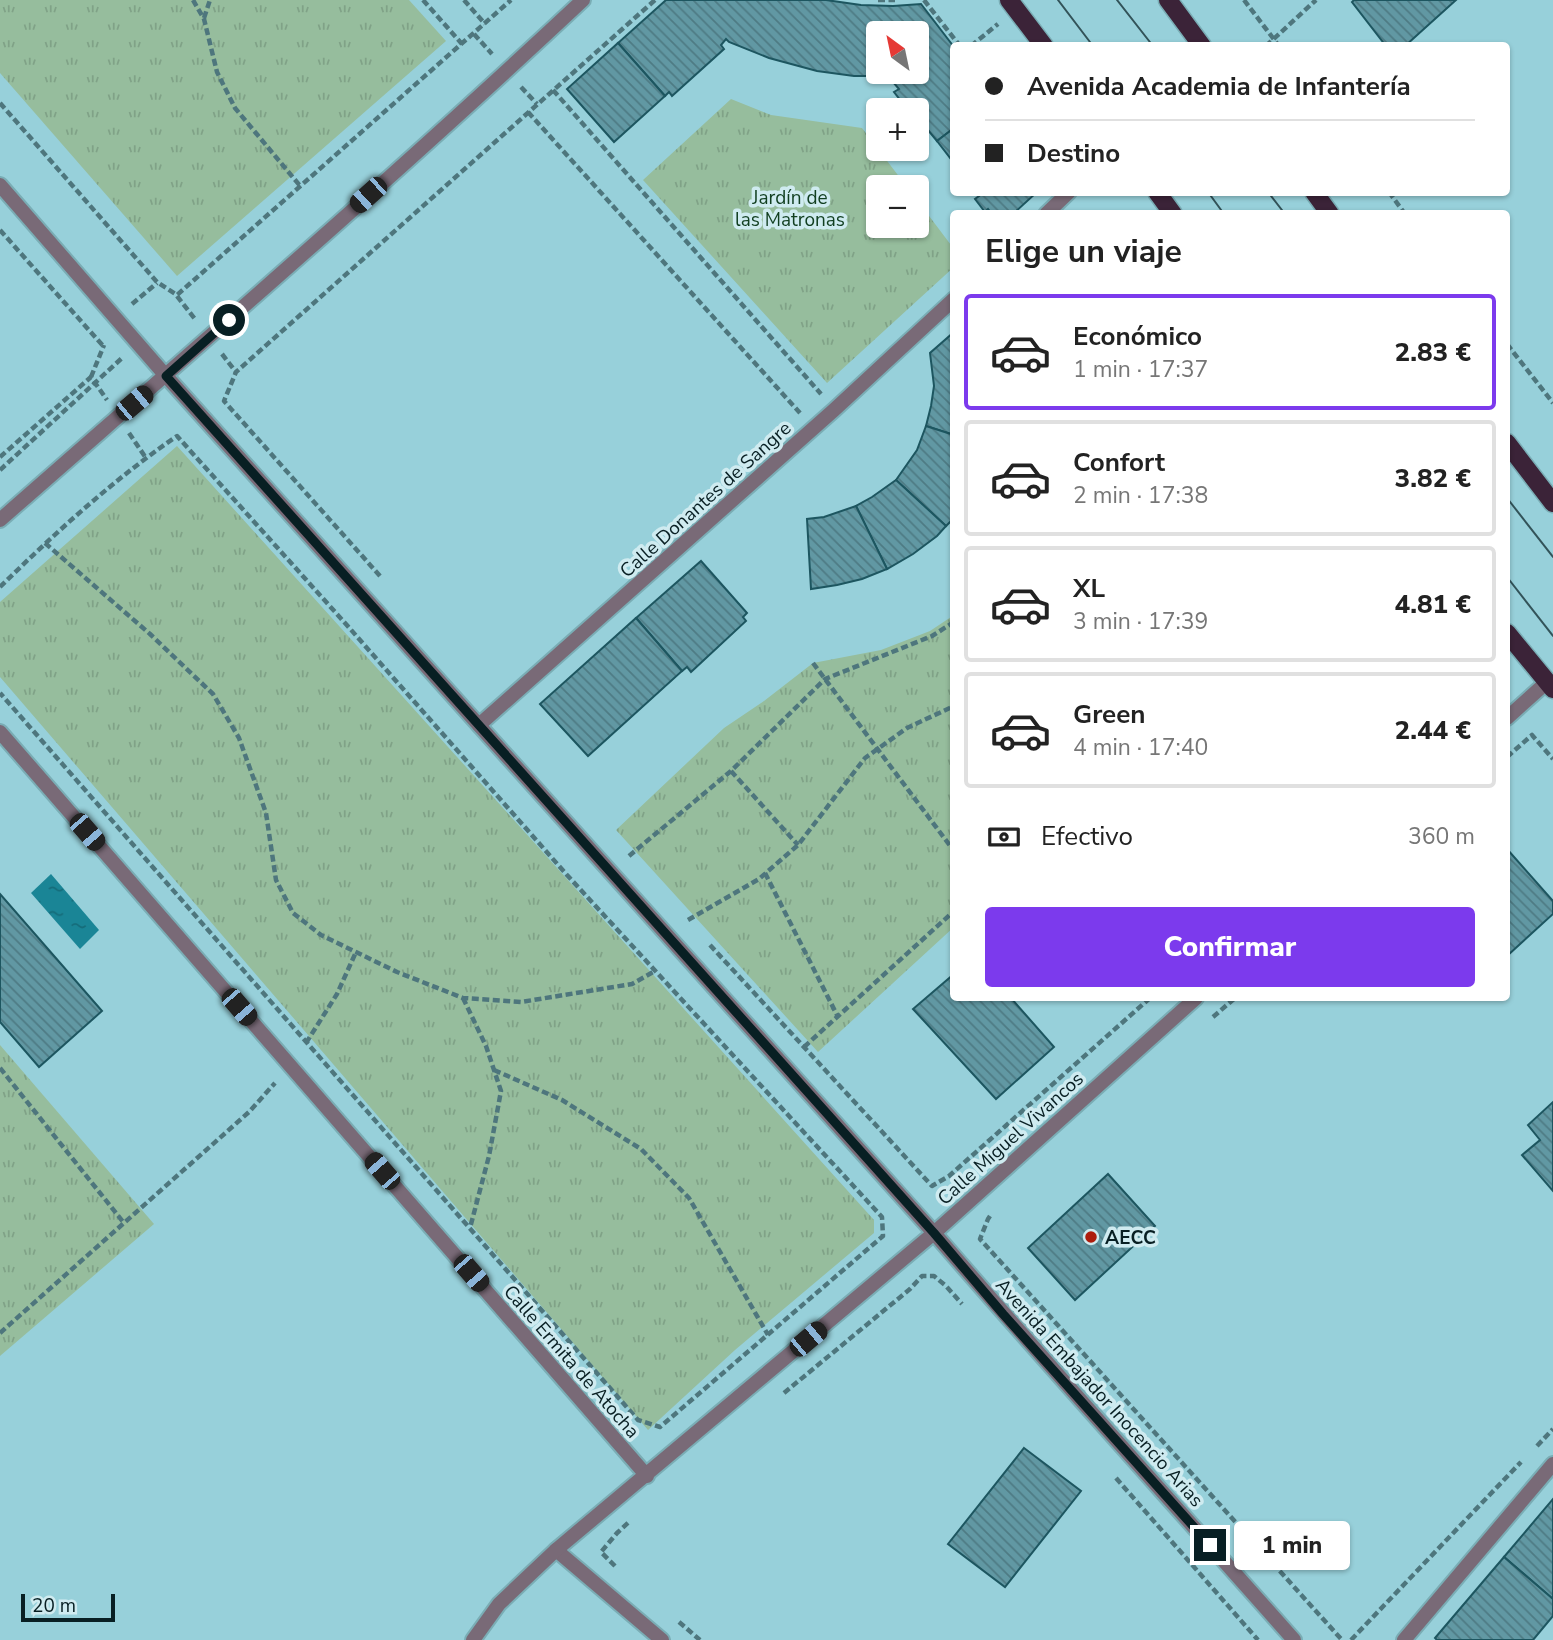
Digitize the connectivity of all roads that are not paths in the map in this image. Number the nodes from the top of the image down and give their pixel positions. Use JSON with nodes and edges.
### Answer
{"nodes":[{"id":1,"x":583,"y":0,"type":"edge"},
{"id":2,"x":1009,"y":0,"type":"edge"},
{"id":3,"x":1168,"y":0,"type":"edge"},
{"id":4,"x":1041,"y":42,"type":"edge"},
{"id":5,"x":1199,"y":42,"type":"edge"},
{"id":6,"x":0,"y":185,"type":"edge"},
{"id":7,"x":1065,"y":196,"type":"edge"},
{"id":8,"x":1050,"y":210,"type":"edge"},
{"id":9,"x":950,"y":303,"type":"edge"},
{"id":10,"x":166,"y":376,"type":"junction"},
{"id":11,"x":1510,"y":447,"type":"edge"},
{"id":12,"x":1553,"y":503,"type":"edge"},
{"id":13,"x":0,"y":520,"type":"edge"},
{"id":14,"x":1510,"y":637,"type":"edge"},
{"id":15,"x":1550,"y":685,"type":"edge"},
{"id":16,"x":1510,"y":716,"type":"edge"},
{"id":17,"x":479,"y":725,"type":"junction"},
{"id":18,"x":0,"y":732,"type":"edge"},
{"id":19,"x":1193,"y":1001,"type":"edge"},
{"id":20,"x":934,"y":1233,"type":"junction"},
{"id":21,"x":1553,"y":1464,"type":"edge"},
{"id":22,"x":646,"y":1476,"type":"junction"},
{"id":23,"x":556,"y":1550,"type":"junction"},
{"id":24,"x":473,"y":1640,"type":"edge"},
{"id":25,"x":662,"y":1640,"type":"edge"},
{"id":26,"x":1294,"y":1640,"type":"edge"},
{"id":27,"x":1404,"y":1640,"type":"edge"}],
"edges":[{"from":1,"to":10,"type":"street"},
{"from":2,"to":4,"type":"main road"},
{"from":3,"to":5,"type":"main road"},
{"from":6,"to":10,"type":"street","name":"Avenida Embajador Inocencio Arias"},
{"from":7,"to":8,"type":"street"},
{"from":9,"to":17,"type":"street","name":"Calle Donantes de Sangre"},
{"from":10,"to":13,"type":"street"},
{"from":10,"to":17,"type":"street","name":"Avenida Embajador Inocencio Arias"},
{"from":11,"to":12,"type":"main road"},
{"from":14,"to":15,"type":"main road"},
{"from":15,"to":16,"type":"street"},
{"from":17,"to":20,"type":"street","name":"Avenida Embajador Inocencio Arias"},
{"from":18,"to":22,"type":"street","name":"Calle Ermita de Atocha"},
{"from":19,"to":20,"type":"street","name":"Calle Miguel Vivancos"},
{"from":20,"to":22,"type":"street","name":"Calle Miguel Vivancos"},
{"from":20,"to":26,"type":"street","name":"Avenida Embajador Inocencio Arias"},
{"from":21,"to":27,"type":"street"},
{"from":22,"to":23,"type":"street","name":"Calle Miguel Vivancos"},
{"from":23,"to":24,"type":"street","name":"Calle Miguel Vivancos"},
{"from":23,"to":25,"type":"street"}]}
